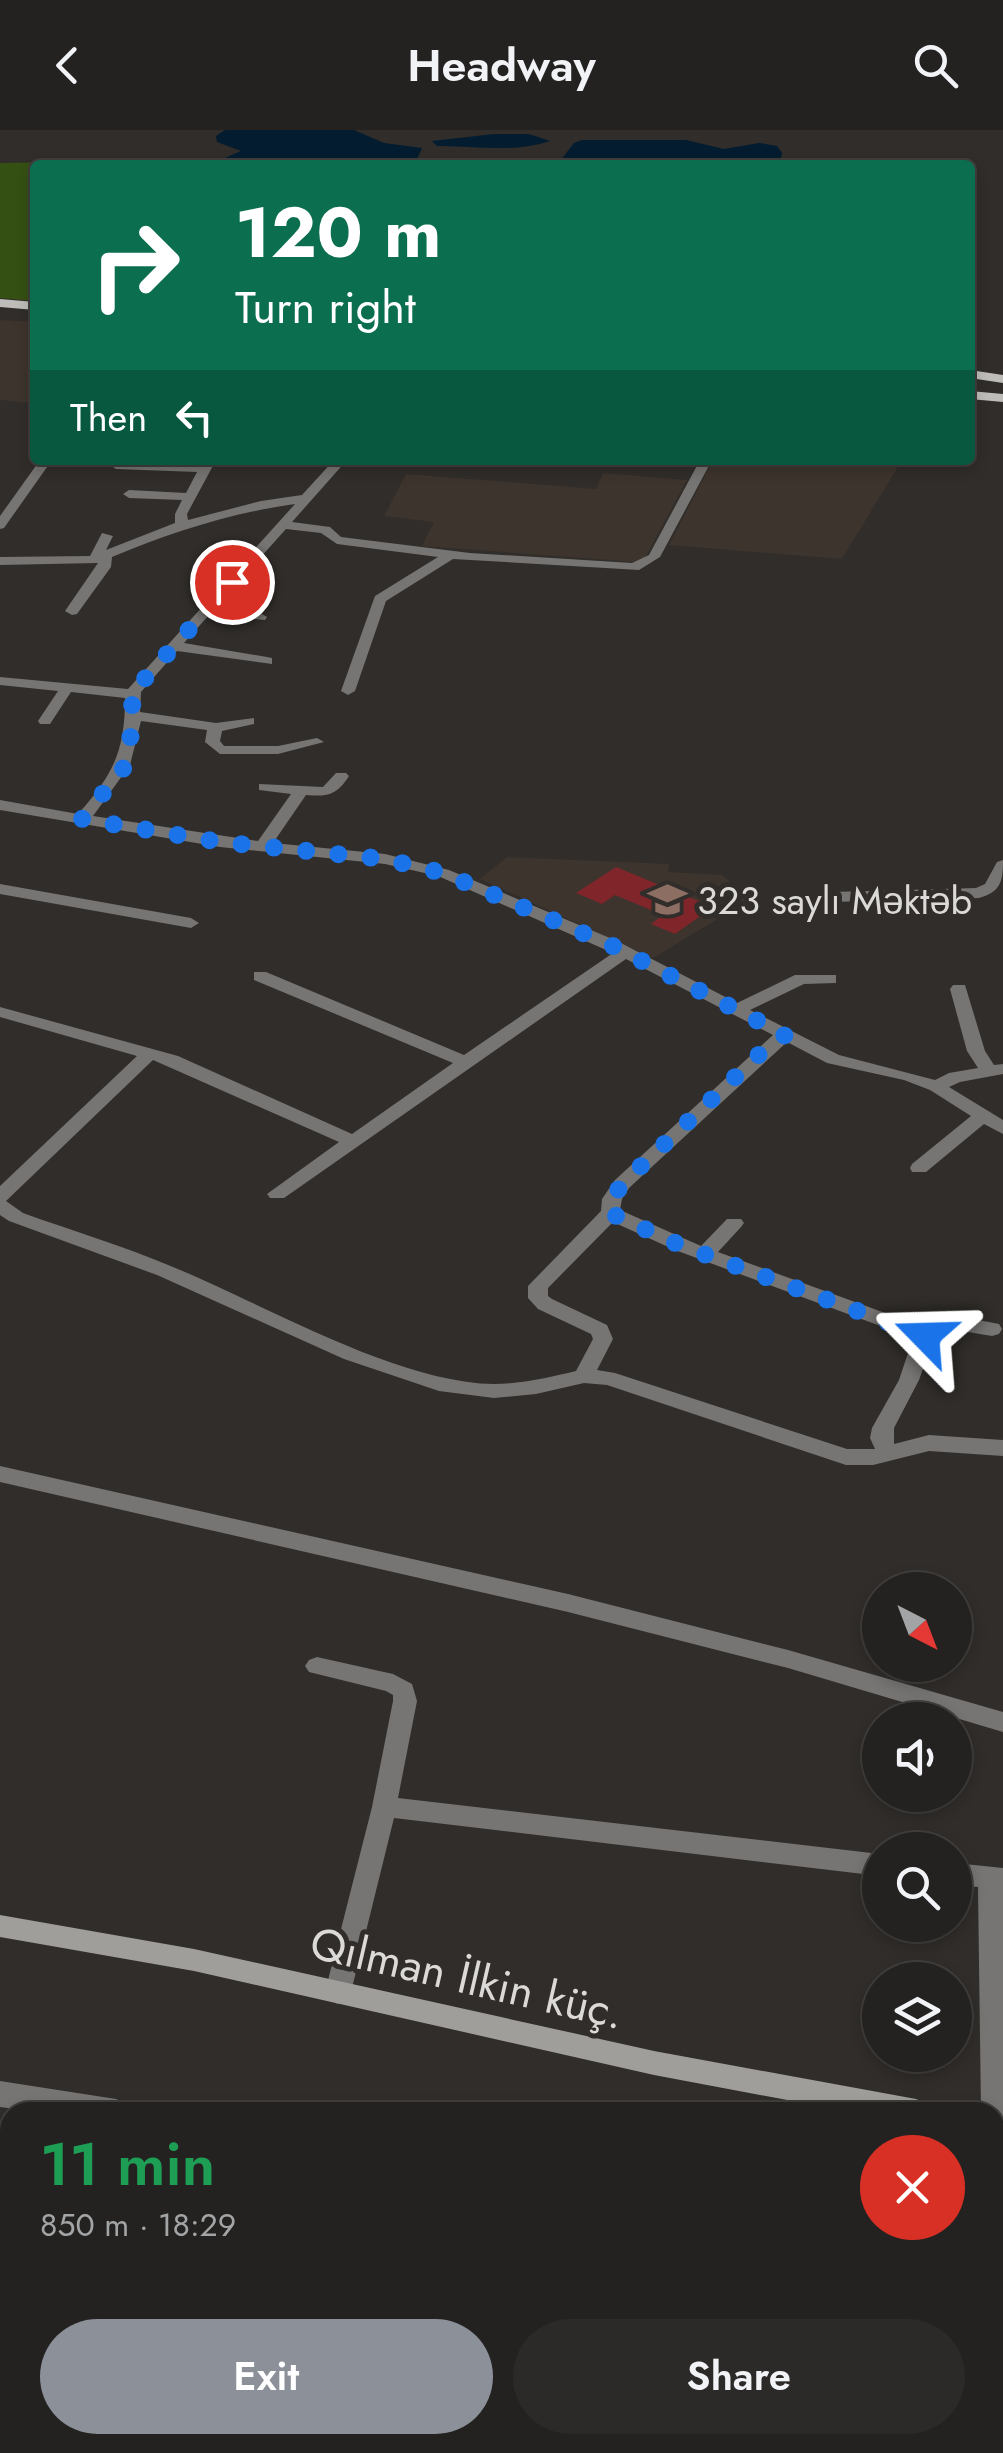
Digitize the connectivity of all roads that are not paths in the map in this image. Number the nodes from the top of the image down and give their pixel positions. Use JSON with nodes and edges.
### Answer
{"nodes":[{"id":1,"x":0,"y":303,"type":"edge"},
{"id":2,"x":30,"y":306,"type":"edge"},
{"id":3,"x":0,"y":312,"type":"edge"},
{"id":4,"x":30,"y":315,"type":"edge"},
{"id":5,"x":975,"y":374,"type":"edge"},
{"id":6,"x":1003,"y":377,"type":"edge"},
{"id":7,"x":975,"y":394,"type":"edge"},
{"id":8,"x":1003,"y":395,"type":"edge"},
{"id":9,"x":43,"y":465,"type":"edge"},
{"id":10,"x":162,"y":465,"type":"edge"},
{"id":11,"x":206,"y":465,"type":"edge"},
{"id":12,"x":337,"y":465,"type":"edge"},
{"id":13,"x":703,"y":465,"type":"edge"},
{"id":14,"x":116,"y":466,"type":"dead end"},
{"id":15,"x":128,"y":494,"type":"dead end"},
{"id":16,"x":189,"y":497,"type":"junction"},
{"id":17,"x":310,"y":498,"type":"junction"},
{"id":18,"x":182,"y":525,"type":"junction"},
{"id":19,"x":285,"y":525,"type":"junction"},
{"id":20,"x":0,"y":526,"type":"edge"},
{"id":21,"x":107,"y":536,"type":"dead end"},
{"id":22,"x":146,"y":538,"type":"junction"},
{"id":23,"x":178,"y":544,"type":"dead end"},
{"id":24,"x":452,"y":554,"type":"junction"},
{"id":25,"x":100,"y":558,"type":"junction"},
{"id":26,"x":0,"y":561,"type":"edge"},
{"id":27,"x":72,"y":610,"type":"dead end"},
{"id":28,"x":206,"y":611,"type":"junction"},
{"id":29,"x":260,"y":618,"type":"dead end"},
{"id":30,"x":174,"y":646,"type":"junction"},
{"id":31,"x":266,"y":661,"type":"dead end"},
{"id":32,"x":0,"y":682,"type":"edge"},
{"id":33,"x":67,"y":688,"type":"junction"},
{"id":34,"x":348,"y":691,"type":"dead end"},
{"id":35,"x":131,"y":694,"type":"junction"},
{"id":36,"x":134,"y":716,"type":"junction"},
{"id":37,"x":248,"y":720,"type":"dead end"},
{"id":38,"x":45,"y":721,"type":"dead end"},
{"id":39,"x":215,"y":728,"type":"junction"},
{"id":40,"x":317,"y":742,"type":"dead end"},
{"id":41,"x":341,"y":776,"type":"dead end"},
{"id":42,"x":264,"y":787,"type":"dead end"},
{"id":43,"x":301,"y":791,"type":"junction"},
{"id":44,"x":0,"y":805,"type":"edge"},
{"id":45,"x":82,"y":819,"type":"junction"},
{"id":46,"x":263,"y":846,"type":"junction"},
{"id":47,"x":1003,"y":865,"type":"edge"},
{"id":48,"x":0,"y":889,"type":"edge"},
{"id":49,"x":831,"y":897,"type":"dead end"},
{"id":50,"x":191,"y":923,"type":"dead end"},
{"id":51,"x":625,"y":952,"type":"junction"},
{"id":52,"x":260,"y":976,"type":"dead end"},
{"id":53,"x":830,"y":979,"type":"dead end"},
{"id":54,"x":958,"y":989,"type":"dead end"},
{"id":55,"x":736,"y":1010,"type":"junction"},
{"id":56,"x":0,"y":1012,"type":"edge"},
{"id":57,"x":785,"y":1035,"type":"junction"},
{"id":58,"x":150,"y":1053,"type":"junction"},
{"id":59,"x":467,"y":1063,"type":"junction"},
{"id":60,"x":996,"y":1070,"type":"edge"},
{"id":61,"x":936,"y":1086,"type":"junction"},
{"id":62,"x":984,"y":1116,"type":"junction"},
{"id":63,"x":1003,"y":1128,"type":"edge"},
{"id":64,"x":356,"y":1142,"type":"junction"},
{"id":65,"x":919,"y":1168,"type":"dead end"},
{"id":66,"x":276,"y":1194,"type":"dead end"},
{"id":67,"x":0,"y":1196,"type":"edge"},
{"id":68,"x":0,"y":1206,"type":"edge"},
{"id":69,"x":610,"y":1213,"type":"junction"},
{"id":70,"x":734,"y":1223,"type":"dead end"},
{"id":71,"x":706,"y":1253,"type":"junction"},
{"id":72,"x":992,"y":1329,"type":"dead end"},
{"id":73,"x":925,"y":1336,"type":"junction"},
{"id":74,"x":584,"y":1376,"type":"junction"},
{"id":75,"x":1003,"y":1448,"type":"edge"},
{"id":76,"x":887,"y":1452,"type":"junction"},
{"id":77,"x":0,"y":1474,"type":"edge"},
{"id":78,"x":316,"y":1666,"type":"dead end"},
{"id":79,"x":1003,"y":1722,"type":"edge"},
{"id":80,"x":384,"y":1807,"type":"junction"},
{"id":81,"x":862,"y":1863,"type":"edge"},
{"id":82,"x":972,"y":1876,"type":"edge"},
{"id":83,"x":997,"y":1879,"type":"edge"},
{"id":84,"x":0,"y":1926,"type":"edge"},
{"id":85,"x":338,"y":1992,"type":"junction"},
{"id":86,"x":0,"y":2094,"type":"edge"},
{"id":87,"x":52,"y":2102,"type":"edge"},
{"id":88,"x":863,"y":2102,"type":"edge"},
{"id":89,"x":995,"y":2102,"type":"edge"}],
"edges":[{"from":1,"to":2,"type":"main road"},
{"from":3,"to":4,"type":"main road"},
{"from":5,"to":6,"type":"main road"},
{"from":7,"to":8,"type":"main road"},
{"from":9,"to":20,"type":"street"},
{"from":10,"to":14,"type":"street"},
{"from":11,"to":16,"type":"street"},
{"from":12,"to":17,"type":"street"},
{"from":13,"to":24,"type":"street"},
{"from":15,"to":16,"type":"street"},
{"from":16,"to":18,"type":"street"},
{"from":17,"to":18,"type":"street"},
{"from":17,"to":19,"type":"street"},
{"from":18,"to":22,"type":"street"},
{"from":19,"to":24,"type":"street"},
{"from":19,"to":28,"type":"street"},
{"from":21,"to":25,"type":"street"},
{"from":22,"to":23,"type":"street"},
{"from":22,"to":25,"type":"street"},
{"from":24,"to":34,"type":"street"},
{"from":25,"to":26,"type":"street"},
{"from":25,"to":27,"type":"street"},
{"from":28,"to":29,"type":"street"},
{"from":28,"to":30,"type":"street"},
{"from":30,"to":31,"type":"street"},
{"from":30,"to":35,"type":"street"},
{"from":32,"to":33,"type":"street"},
{"from":33,"to":35,"type":"street"},
{"from":33,"to":38,"type":"street"},
{"from":35,"to":36,"type":"street"},
{"from":36,"to":39,"type":"street"},
{"from":36,"to":45,"type":"street"},
{"from":37,"to":39,"type":"street"},
{"from":39,"to":40,"type":"street"},
{"from":41,"to":43,"type":"street"},
{"from":42,"to":43,"type":"street"},
{"from":43,"to":46,"type":"street"},
{"from":44,"to":45,"type":"street"},
{"from":45,"to":46,"type":"street"},
{"from":46,"to":51,"type":"street"},
{"from":47,"to":49,"type":"street"},
{"from":48,"to":50,"type":"street"},
{"from":51,"to":55,"type":"street"},
{"from":51,"to":59,"type":"street"},
{"from":52,"to":59,"type":"street"},
{"from":53,"to":55,"type":"street"},
{"from":54,"to":60,"type":"street"},
{"from":55,"to":57,"type":"street"},
{"from":56,"to":58,"type":"street"},
{"from":57,"to":61,"type":"street"},
{"from":57,"to":69,"type":"street"},
{"from":58,"to":64,"type":"street"},
{"from":58,"to":67,"type":"street"},
{"from":59,"to":64,"type":"street"},
{"from":60,"to":61,"type":"street"},
{"from":61,"to":62,"type":"street"},
{"from":62,"to":63,"type":"street"},
{"from":62,"to":65,"type":"street"},
{"from":64,"to":66,"type":"street"},
{"from":68,"to":74,"type":"street"},
{"from":69,"to":71,"type":"street"},
{"from":69,"to":74,"type":"street"},
{"from":70,"to":71,"type":"street"},
{"from":71,"to":73,"type":"street"},
{"from":72,"to":73,"type":"street"},
{"from":73,"to":76,"type":"street"},
{"from":74,"to":76,"type":"street"},
{"from":75,"to":76,"type":"street"},
{"from":77,"to":79,"type":"street"},
{"from":78,"to":80,"type":"street"},
{"from":80,"to":81,"type":"street"},
{"from":80,"to":85,"type":"street"},
{"from":82,"to":83,"type":"street"},
{"from":83,"to":89,"type":"street"},
{"from":84,"to":85,"type":"street","name":"Qılman İlkin küç."},
{"from":85,"to":88,"type":"street","name":"Qılman İlkin küç."},
{"from":86,"to":87,"type":"street"}]}
